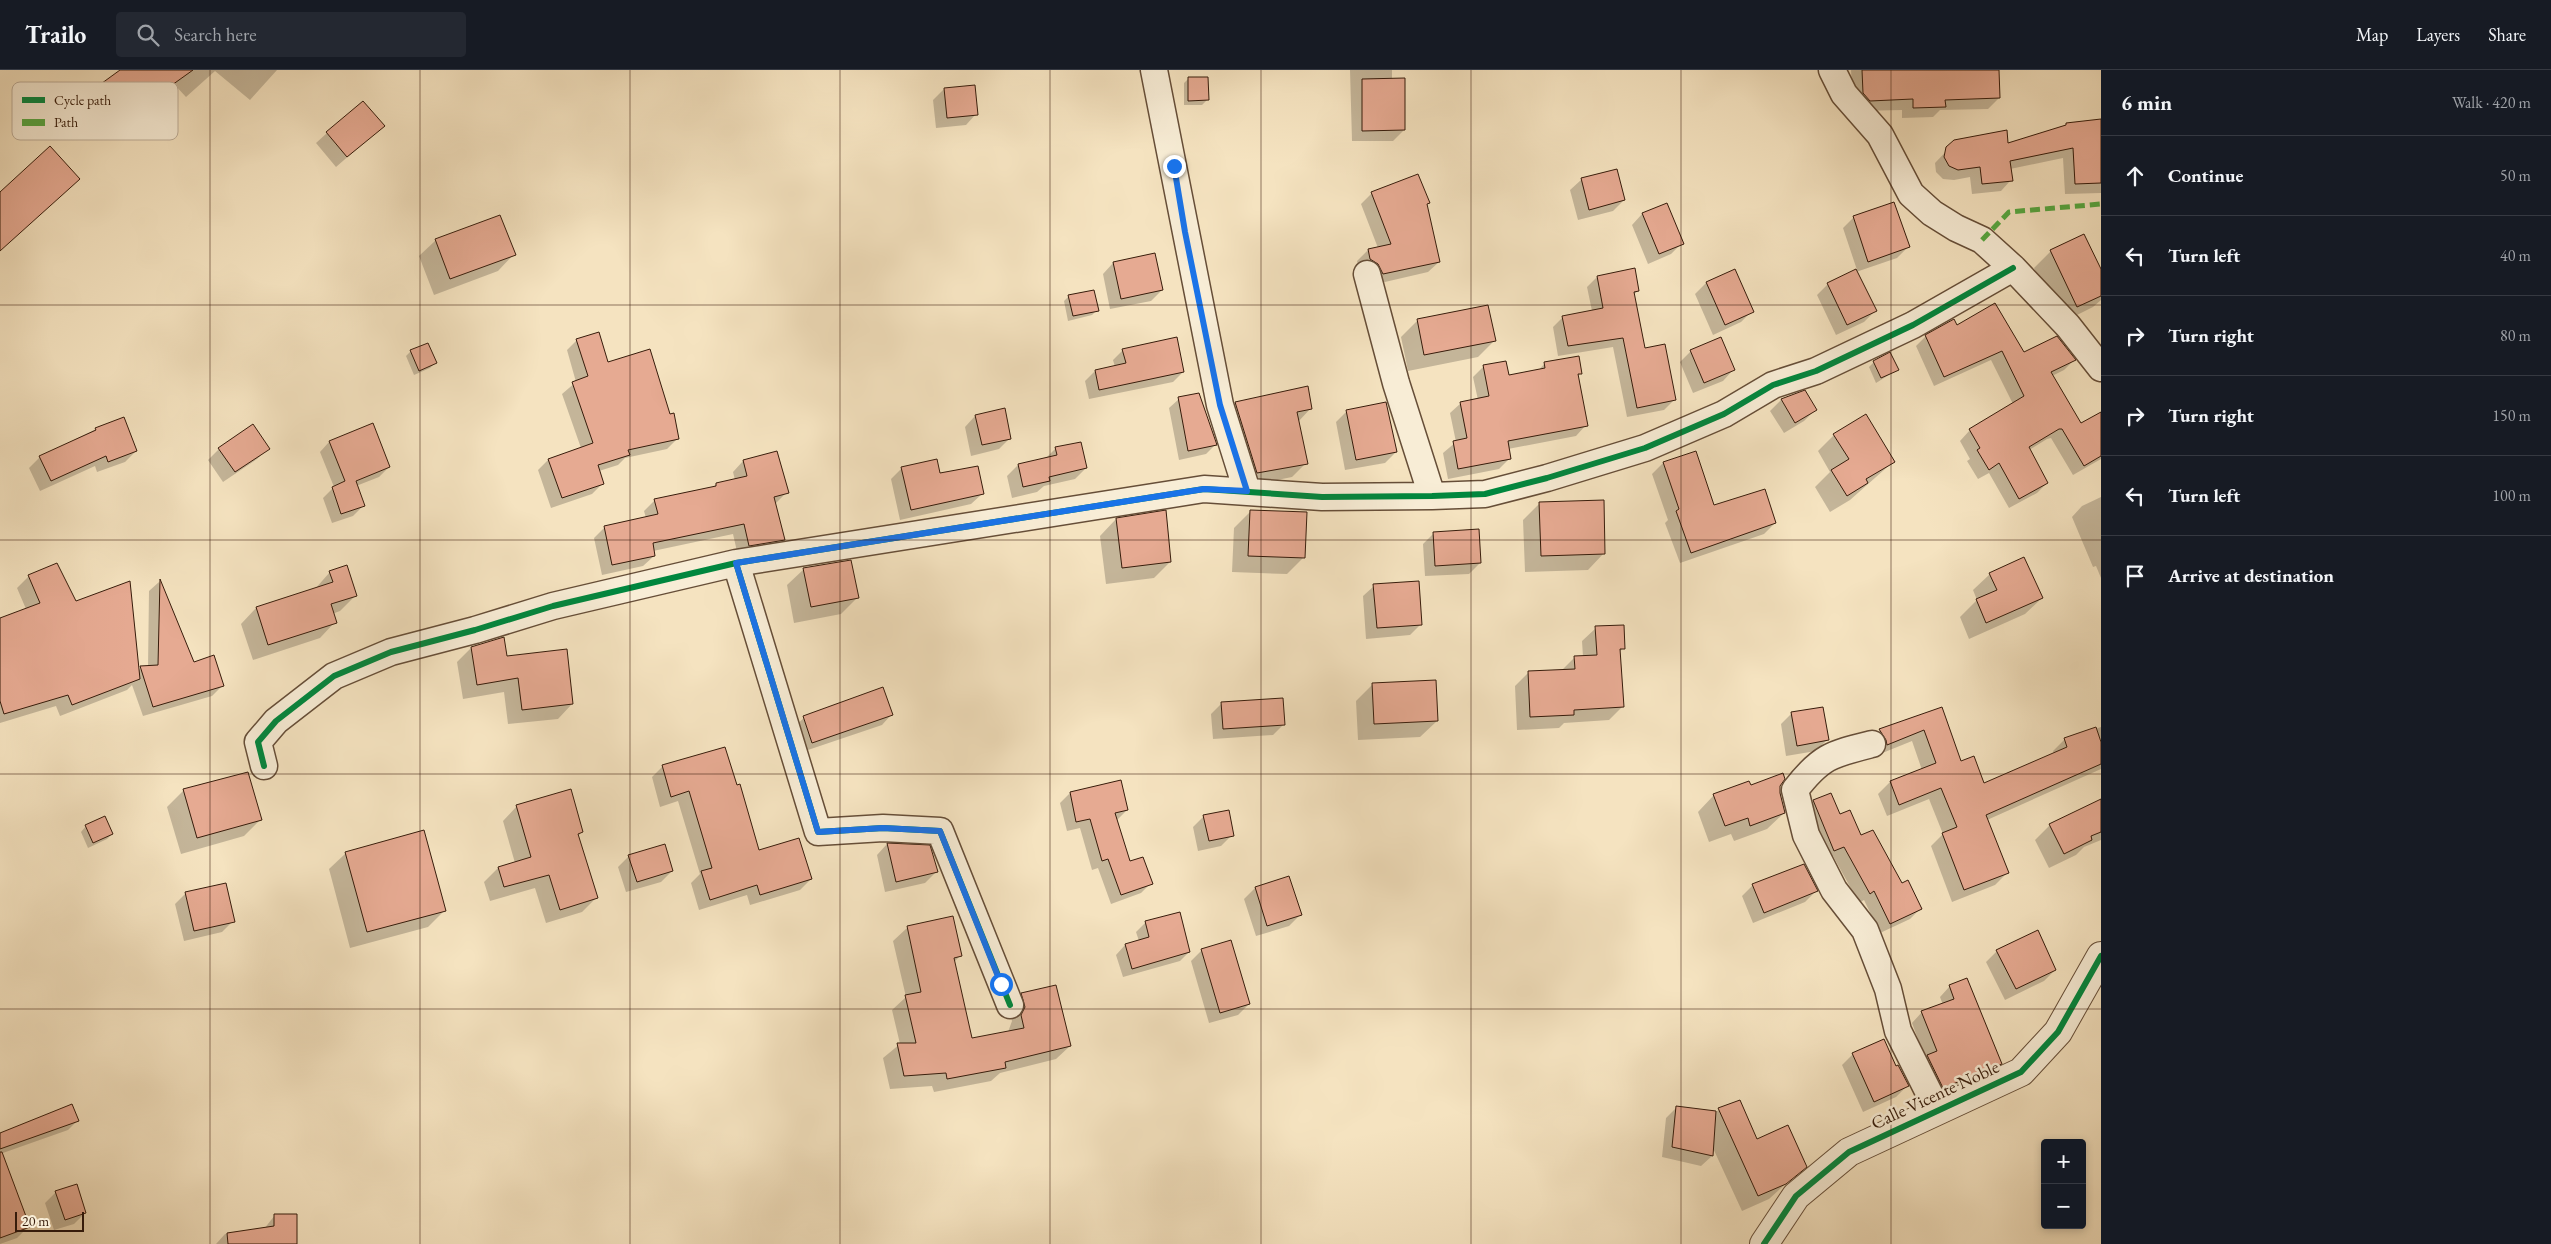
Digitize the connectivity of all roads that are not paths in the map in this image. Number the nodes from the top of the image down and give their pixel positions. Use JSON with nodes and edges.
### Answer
{"nodes":[{"id":1,"x":1154,"y":70,"type":"edge"},
{"id":2,"x":1832,"y":70,"type":"edge"},
{"id":3,"x":2014,"y":268,"type":"junction"},
{"id":4,"x":1367,"y":274,"type":"dead end"},
{"id":5,"x":2101,"y":368,"type":"edge"},
{"id":6,"x":1247,"y":491,"type":"junction"},
{"id":7,"x":1432,"y":496,"type":"junction"},
{"id":8,"x":736,"y":563,"type":"junction"},
{"id":9,"x":1872,"y":744,"type":"dead end"},
{"id":10,"x":264,"y":766,"type":"dead end"},
{"id":11,"x":2101,"y":956,"type":"edge"},
{"id":12,"x":1010,"y":1006,"type":"dead end"},
{"id":13,"x":1937,"y":1110,"type":"junction"},
{"id":14,"x":1764,"y":1244,"type":"edge"}],
"edges":[{"from":1,"to":6,"type":"street"},
{"from":2,"to":3,"type":"street"},
{"from":3,"to":5,"type":"street"},
{"from":3,"to":7,"type":"street"},
{"from":4,"to":7,"type":"street"},
{"from":6,"to":7,"type":"street"},
{"from":6,"to":8,"type":"street"},
{"from":8,"to":10,"type":"street"},
{"from":8,"to":12,"type":"street"},
{"from":9,"to":13,"type":"street"},
{"from":11,"to":13,"type":"street","name":"Calle Vicente Noble"},
{"from":13,"to":14,"type":"street","name":"Calle Vicente Noble"}]}
